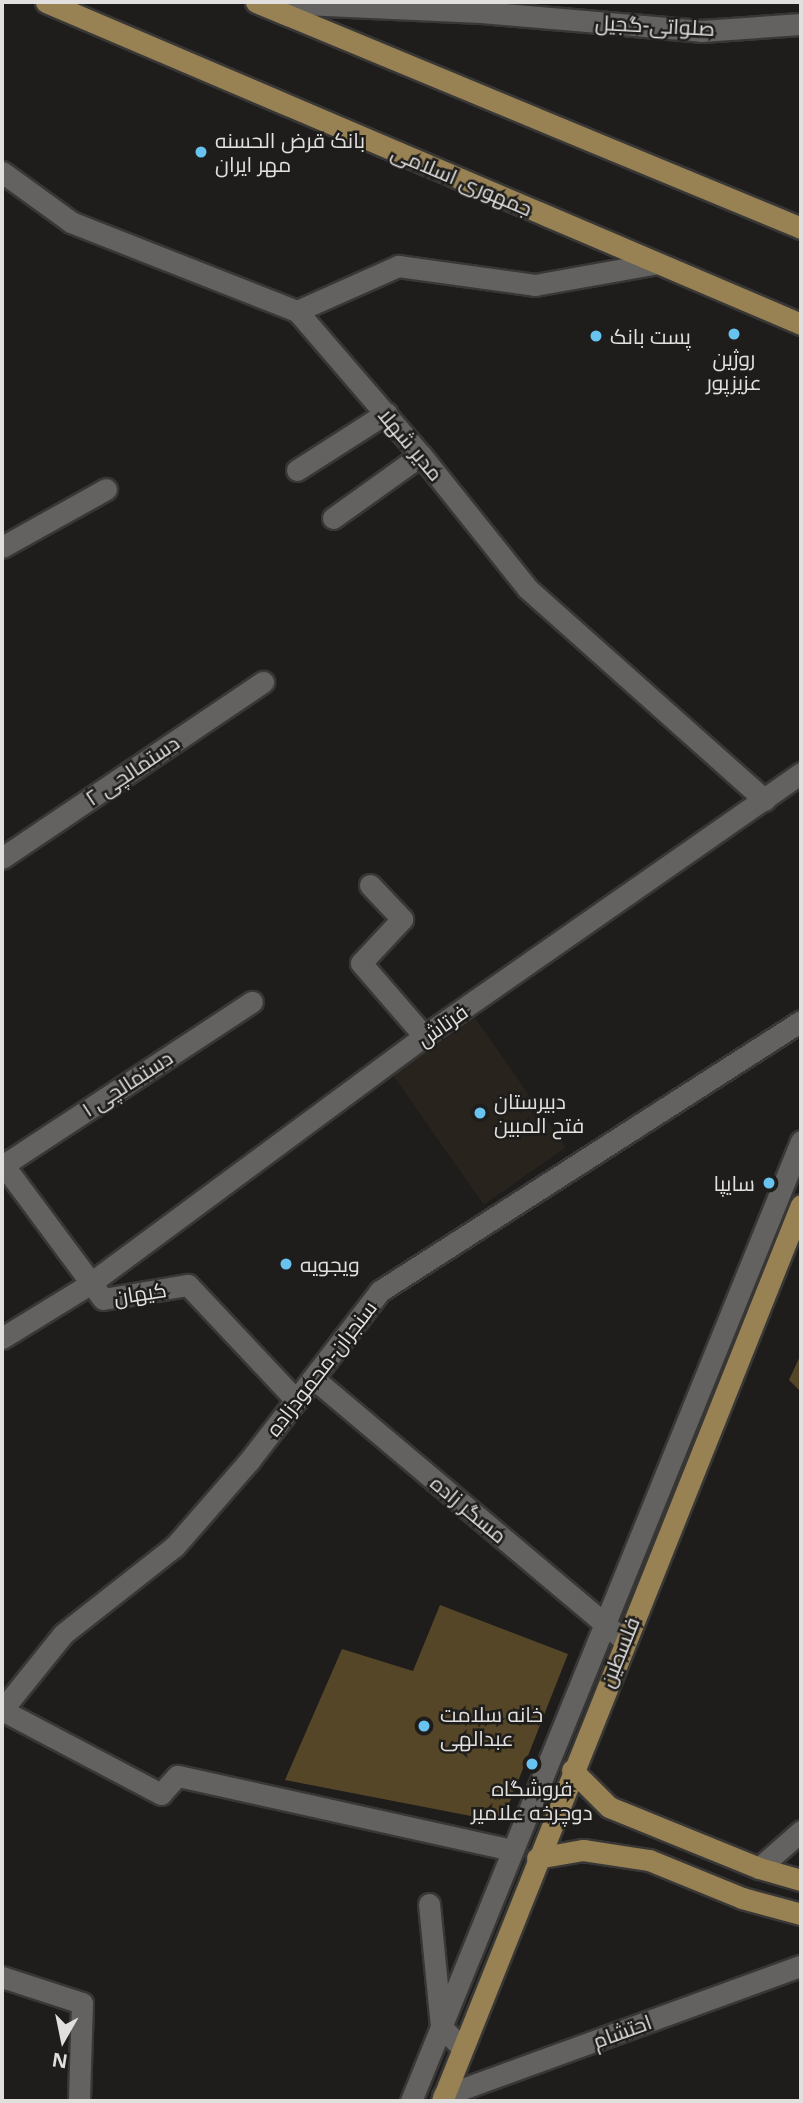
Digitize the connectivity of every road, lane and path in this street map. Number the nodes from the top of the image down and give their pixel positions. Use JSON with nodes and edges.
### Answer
{"nodes":[{"id":1,"x":46,"y":2,"type":"edge"},
{"id":2,"x":256,"y":2,"type":"edge"},
{"id":3,"x":801,"y":24,"type":"edge"},
{"id":4,"x":2,"y":172,"type":"edge"},
{"id":5,"x":801,"y":228,"type":"edge"},
{"id":6,"x":657,"y":263,"type":"junction"},
{"id":7,"x":297,"y":311,"type":"junction"},
{"id":8,"x":801,"y":324,"type":"edge"},
{"id":9,"x":386,"y":413,"type":"junction"},
{"id":10,"x":421,"y":455,"type":"junction"},
{"id":11,"x":297,"y":470,"type":"dead end"},
{"id":12,"x":106,"y":489,"type":"dead end"},
{"id":13,"x":333,"y":519,"type":"dead end"},
{"id":14,"x":2,"y":547,"type":"edge"},
{"id":15,"x":262,"y":682,"type":"dead end"},
{"id":16,"x":797,"y":783,"type":"edge"},
{"id":17,"x":765,"y":800,"type":"junction"},
{"id":18,"x":2,"y":858,"type":"edge"},
{"id":19,"x":370,"y":885,"type":"dead end"},
{"id":20,"x":251,"y":1002,"type":"dead end"},
{"id":21,"x":801,"y":1020,"type":"edge"},
{"id":22,"x":424,"y":1036,"type":"junction"},
{"id":23,"x":801,"y":1141,"type":"edge"},
{"id":24,"x":2,"y":1165,"type":"edge"},
{"id":25,"x":801,"y":1205,"type":"edge"},
{"id":26,"x":88,"y":1284,"type":"junction"},
{"id":27,"x":2,"y":1338,"type":"edge"},
{"id":28,"x":313,"y":1378,"type":"junction"},
{"id":29,"x":296,"y":1400,"type":"junction"},
{"id":30,"x":603,"y":1622,"type":"junction"},
{"id":31,"x":624,"y":1640,"type":"junction"},
{"id":32,"x":2,"y":1710,"type":"edge"},
{"id":33,"x":572,"y":1770,"type":"junction"},
{"id":34,"x":801,"y":1831,"type":"edge"},
{"id":35,"x":512,"y":1850,"type":"junction"},
{"id":36,"x":537,"y":1858,"type":"junction"},
{"id":37,"x":759,"y":1868,"type":"junction"},
{"id":38,"x":801,"y":1880,"type":"edge"},
{"id":39,"x":429,"y":1904,"type":"dead end"},
{"id":40,"x":801,"y":1914,"type":"edge"},
{"id":41,"x":801,"y":1966,"type":"edge"},
{"id":42,"x":2,"y":1977,"type":"edge"},
{"id":43,"x":441,"y":2026,"type":"junction"},
{"id":44,"x":462,"y":2048,"type":"junction"},
{"id":45,"x":442,"y":2099,"type":"edge"},
{"id":46,"x":79,"y":2101,"type":"edge"},
{"id":47,"x":411,"y":2101,"type":"edge"}],
"edges":[{"from":1,"to":6,"type":"main road","name":"جمهوری اسلامی"},
{"from":2,"to":3,"type":"street","name":"صلواتی-گجیل"},
{"from":2,"to":5,"type":"main road"},
{"from":4,"to":7,"type":"street","name":"مدیر شهلا"},
{"from":6,"to":7,"type":"street"},
{"from":6,"to":8,"type":"main road","name":"جمهوری اسلامی"},
{"from":7,"to":9,"type":"street","name":"مدیر شهلا"},
{"from":9,"to":10,"type":"street","name":"مدیر شهلا"},
{"from":9,"to":11,"type":"street"},
{"from":10,"to":13,"type":"street"},
{"from":10,"to":17,"type":"street","name":"مدیر شهلا"},
{"from":12,"to":14,"type":"street"},
{"from":15,"to":18,"type":"street","name":"دستمالچی ۲"},
{"from":16,"to":17,"type":"street","name":"فرتاش"},
{"from":17,"to":22,"type":"street","name":"فرتاش"},
{"from":19,"to":22,"type":"street"},
{"from":20,"to":24,"type":"street","name":"دستمالچی ۱"},
{"from":21,"to":28,"type":"street","name":"سنجران-محمودزاده"},
{"from":22,"to":26,"type":"street","name":"فرتاش"},
{"from":23,"to":30,"type":"street"},
{"from":24,"to":26,"type":"street","name":"کیهان"},
{"from":25,"to":31,"type":"main road","name":"فلسطین"},
{"from":26,"to":27,"type":"street","name":"فرتاش"},
{"from":26,"to":29,"type":"street","name":"کیهان"},
{"from":28,"to":29,"type":"street","name":"سنجران-محمودزاده"},
{"from":28,"to":30,"type":"street","name":"مسگر زاده"},
{"from":29,"to":32,"type":"street","name":"سنجران-محمودزاده"},
{"from":30,"to":31,"type":"street","name":"مسگر زاده"},
{"from":30,"to":35,"type":"street"},
{"from":31,"to":33,"type":"main road","name":"فلسطین"},
{"from":32,"to":35,"type":"street"},
{"from":33,"to":36,"type":"main road","name":"فلسطین"},
{"from":33,"to":37,"type":"main road"},
{"from":34,"to":37,"type":"street"},
{"from":35,"to":43,"type":"street"},
{"from":36,"to":40,"type":"main road"},
{"from":36,"to":44,"type":"main road","name":"فلسطین"},
{"from":37,"to":38,"type":"main road"},
{"from":39,"to":43,"type":"street"},
{"from":41,"to":45,"type":"street","name":"احتشام"},
{"from":42,"to":46,"type":"street"},
{"from":43,"to":44,"type":"street"},
{"from":43,"to":47,"type":"street"},
{"from":44,"to":45,"type":"main road","name":"فلسطین"}]}
